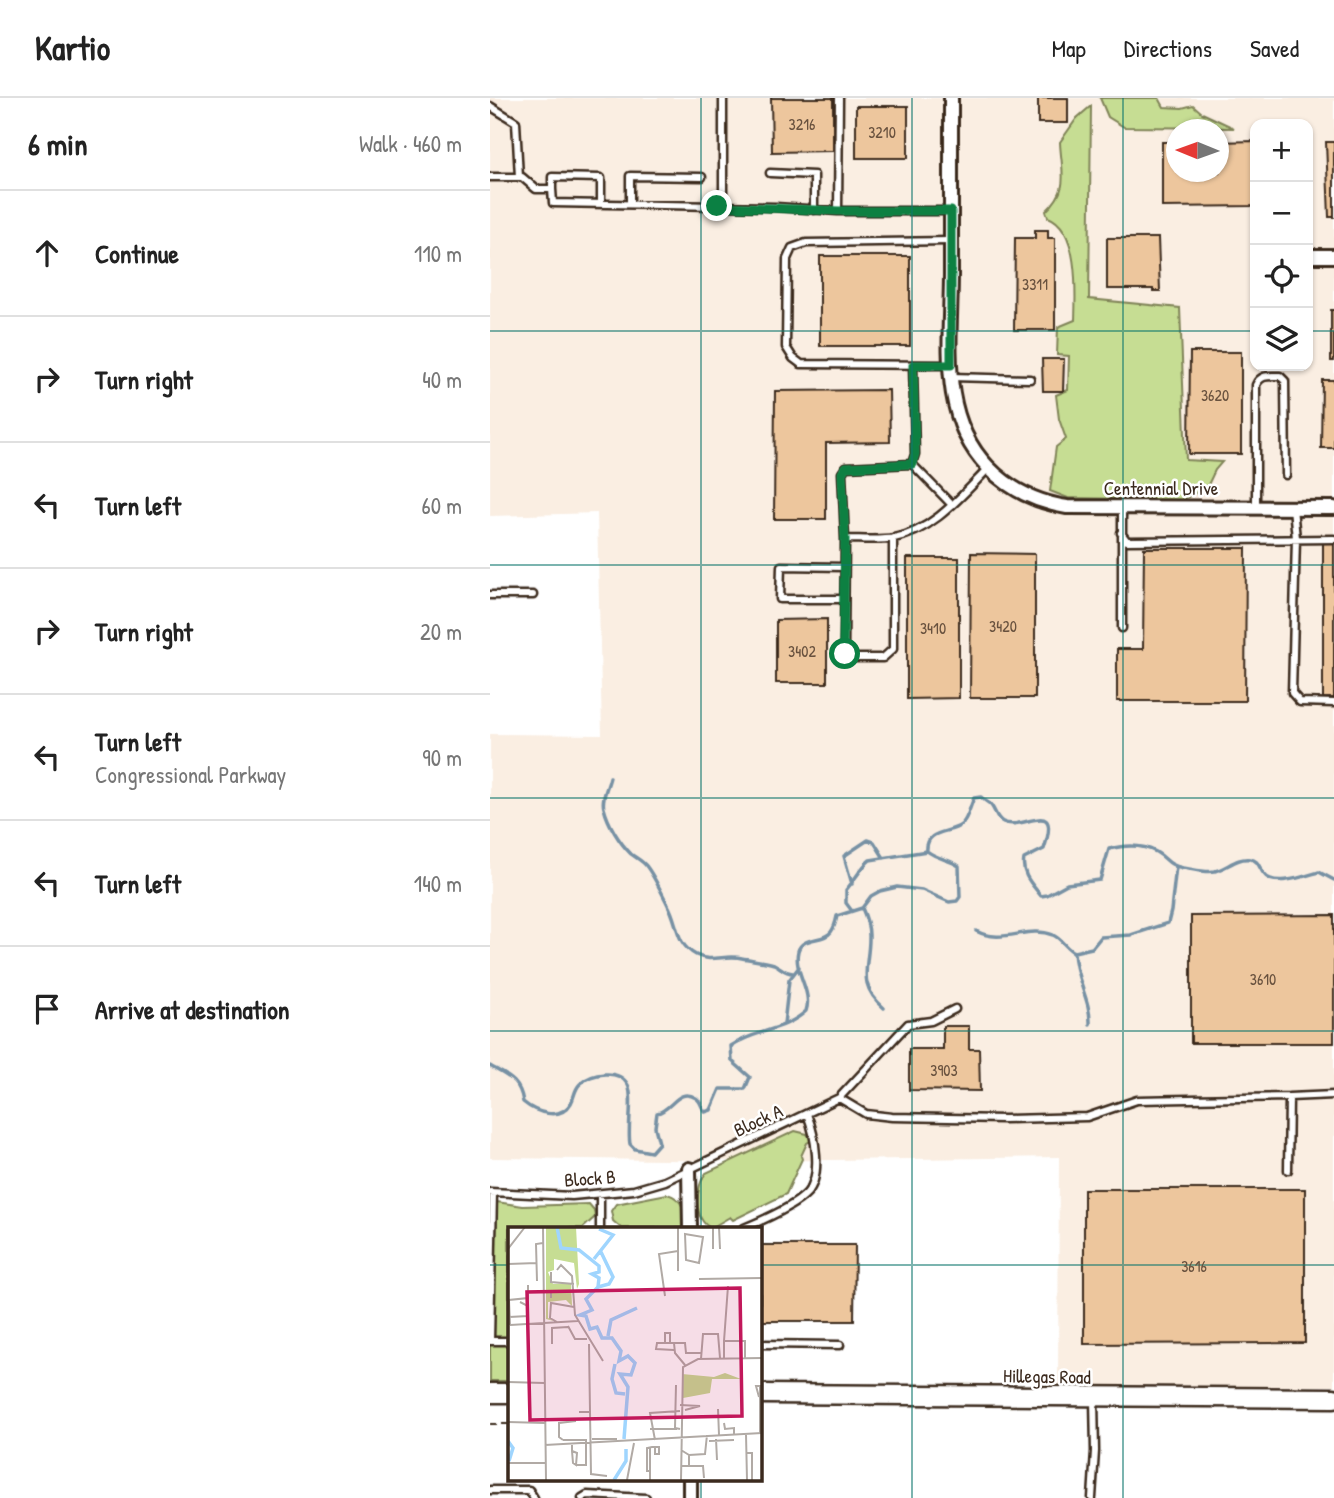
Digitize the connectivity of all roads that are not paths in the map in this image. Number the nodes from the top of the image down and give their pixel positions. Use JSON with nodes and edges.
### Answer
{"nodes":[{"id":1,"x":723,"y":98,"type":"edge"},
{"id":2,"x":839,"y":98,"type":"edge"},
{"id":3,"x":951,"y":98,"type":"edge"},
{"id":4,"x":490,"y":106,"type":"edge"},
{"id":5,"x":770,"y":173,"type":"dead end"},
{"id":6,"x":490,"y":177,"type":"edge"},
{"id":7,"x":519,"y":177,"type":"junction"},
{"id":8,"x":702,"y":177,"type":"dead end"},
{"id":9,"x":552,"y":189,"type":"junction"},
{"id":10,"x":601,"y":204,"type":"junction"},
{"id":11,"x":630,"y":204,"type":"junction"},
{"id":12,"x":723,"y":206,"type":"junction"},
{"id":13,"x":814,"y":210,"type":"junction"},
{"id":14,"x":838,"y":211,"type":"junction"},
{"id":15,"x":951,"y":211,"type":"junction"},
{"id":16,"x":951,"y":241,"type":"junction"},
{"id":17,"x":1313,"y":256,"type":"edge"},
{"id":18,"x":1334,"y":256,"type":"edge"},
{"id":19,"x":913,"y":365,"type":"junction"},
{"id":20,"x":951,"y":371,"type":"junction"},
{"id":21,"x":1030,"y":379,"type":"dead end"},
{"id":22,"x":912,"y":464,"type":"junction"},
{"id":23,"x":992,"y":472,"type":"junction"},
{"id":24,"x":1286,"y":475,"type":"dead end"},
{"id":25,"x":952,"y":505,"type":"junction"},
{"id":26,"x":1122,"y":508,"type":"junction"},
{"id":27,"x":1256,"y":508,"type":"junction"},
{"id":28,"x":1293,"y":508,"type":"junction"},
{"id":29,"x":1334,"y":508,"type":"edge"},
{"id":30,"x":1121,"y":533,"type":"junction"},
{"id":31,"x":893,"y":538,"type":"junction"},
{"id":32,"x":1296,"y":538,"type":"junction"},
{"id":33,"x":845,"y":539,"type":"junction"},
{"id":34,"x":1334,"y":539,"type":"edge"},
{"id":35,"x":845,"y":567,"type":"junction"},
{"id":36,"x":533,"y":594,"type":"dead end"},
{"id":37,"x":490,"y":595,"type":"edge"},
{"id":38,"x":844,"y":599,"type":"junction"},
{"id":39,"x":1122,"y":628,"type":"dead end"},
{"id":40,"x":1334,"y":703,"type":"edge"},
{"id":41,"x":955,"y":1009,"type":"dead end"},
{"id":42,"x":1334,"y":1096,"type":"edge"},
{"id":43,"x":1289,"y":1097,"type":"junction"},
{"id":44,"x":839,"y":1098,"type":"junction"},
{"id":45,"x":807,"y":1114,"type":"junction"},
{"id":46,"x":689,"y":1169,"type":"junction"},
{"id":47,"x":1288,"y":1171,"type":"dead end"},
{"id":48,"x":492,"y":1192,"type":"edge"},
{"id":49,"x":600,"y":1194,"type":"junction"},
{"id":50,"x":600,"y":1227,"type":"edge"},
{"id":51,"x":691,"y":1227,"type":"edge"},
{"id":52,"x":746,"y":1227,"type":"edge"},
{"id":53,"x":508,"y":1341,"type":"edge"},
{"id":54,"x":761,"y":1344,"type":"edge"},
{"id":55,"x":840,"y":1345,"type":"dead end"},
{"id":56,"x":490,"y":1393,"type":"edge"},
{"id":57,"x":508,"y":1393,"type":"edge"},
{"id":58,"x":761,"y":1394,"type":"edge"},
{"id":59,"x":1094,"y":1397,"type":"junction"},
{"id":60,"x":1334,"y":1398,"type":"edge"},
{"id":61,"x":690,"y":1480,"type":"edge"},
{"id":62,"x":490,"y":1490,"type":"edge"},
{"id":63,"x":534,"y":1498,"type":"edge"},
{"id":64,"x":582,"y":1498,"type":"edge"},
{"id":65,"x":646,"y":1498,"type":"edge"},
{"id":66,"x":690,"y":1498,"type":"edge"},
{"id":67,"x":1092,"y":1498,"type":"edge"}],
"edges":[{"from":1,"to":12,"type":"lane"},
{"from":2,"to":14,"type":"lane"},
{"from":3,"to":15,"type":"street"},
{"from":4,"to":7,"type":"lane"},
{"from":5,"to":13,"type":"lane"},
{"from":6,"to":7,"type":"lane"},
{"from":7,"to":9,"type":"lane"},
{"from":8,"to":11,"type":"lane"},
{"from":9,"to":10,"type":"lane"},
{"from":9,"to":10,"type":"lane"},
{"from":10,"to":11,"type":"lane"},
{"from":11,"to":12,"type":"lane"},
{"from":12,"to":13,"type":"lane"},
{"from":13,"to":14,"type":"lane"},
{"from":14,"to":15,"type":"lane"},
{"from":15,"to":16,"type":"street"},
{"from":16,"to":19,"type":"lane"},
{"from":16,"to":20,"type":"street"},
{"from":17,"to":18,"type":"street"},
{"from":19,"to":20,"type":"lane"},
{"from":19,"to":22,"type":"lane"},
{"from":20,"to":21,"type":"lane"},
{"from":20,"to":23,"type":"street"},
{"from":22,"to":25,"type":"lane"},
{"from":22,"to":33,"type":"lane"},
{"from":23,"to":25,"type":"lane"},
{"from":23,"to":26,"type":"street","name":"Centennial Drive"},
{"from":24,"to":27,"type":"lane"},
{"from":25,"to":31,"type":"lane"},
{"from":26,"to":27,"type":"street","name":"Centennial Drive"},
{"from":26,"to":30,"type":"lane"},
{"from":27,"to":28,"type":"street","name":"Centennial Drive"},
{"from":28,"to":29,"type":"street","name":"Centennial Drive"},
{"from":28,"to":32,"type":"lane"},
{"from":30,"to":32,"type":"lane"},
{"from":30,"to":39,"type":"lane"},
{"from":31,"to":33,"type":"lane"},
{"from":31,"to":38,"type":"lane"},
{"from":32,"to":34,"type":"lane"},
{"from":32,"to":40,"type":"lane"},
{"from":33,"to":35,"type":"lane"},
{"from":35,"to":38,"type":"lane"},
{"from":35,"to":38,"type":"lane"},
{"from":36,"to":37,"type":"lane"},
{"from":41,"to":44,"type":"lane"},
{"from":42,"to":43,"type":"lane"},
{"from":43,"to":44,"type":"lane"},
{"from":43,"to":47,"type":"lane"},
{"from":44,"to":45,"type":"lane","name":"Block A"},
{"from":45,"to":46,"type":"lane","name":"Block A"},
{"from":45,"to":52,"type":"lane"},
{"from":46,"to":49,"type":"lane","name":"Block B"},
{"from":46,"to":51,"type":"street"},
{"from":48,"to":49,"type":"lane","name":"Block B"},
{"from":48,"to":53,"type":"lane"},
{"from":49,"to":50,"type":"lane"},
{"from":54,"to":55,"type":"lane"},
{"from":56,"to":57,"type":"main road"},
{"from":58,"to":59,"type":"main road","name":"Hillegas Road"},
{"from":59,"to":60,"type":"main road","name":"Hillegas Road"},
{"from":59,"to":67,"type":"lane"},
{"from":61,"to":66,"type":"street"},
{"from":62,"to":63,"type":"lane"},
{"from":64,"to":65,"type":"lane"}]}
